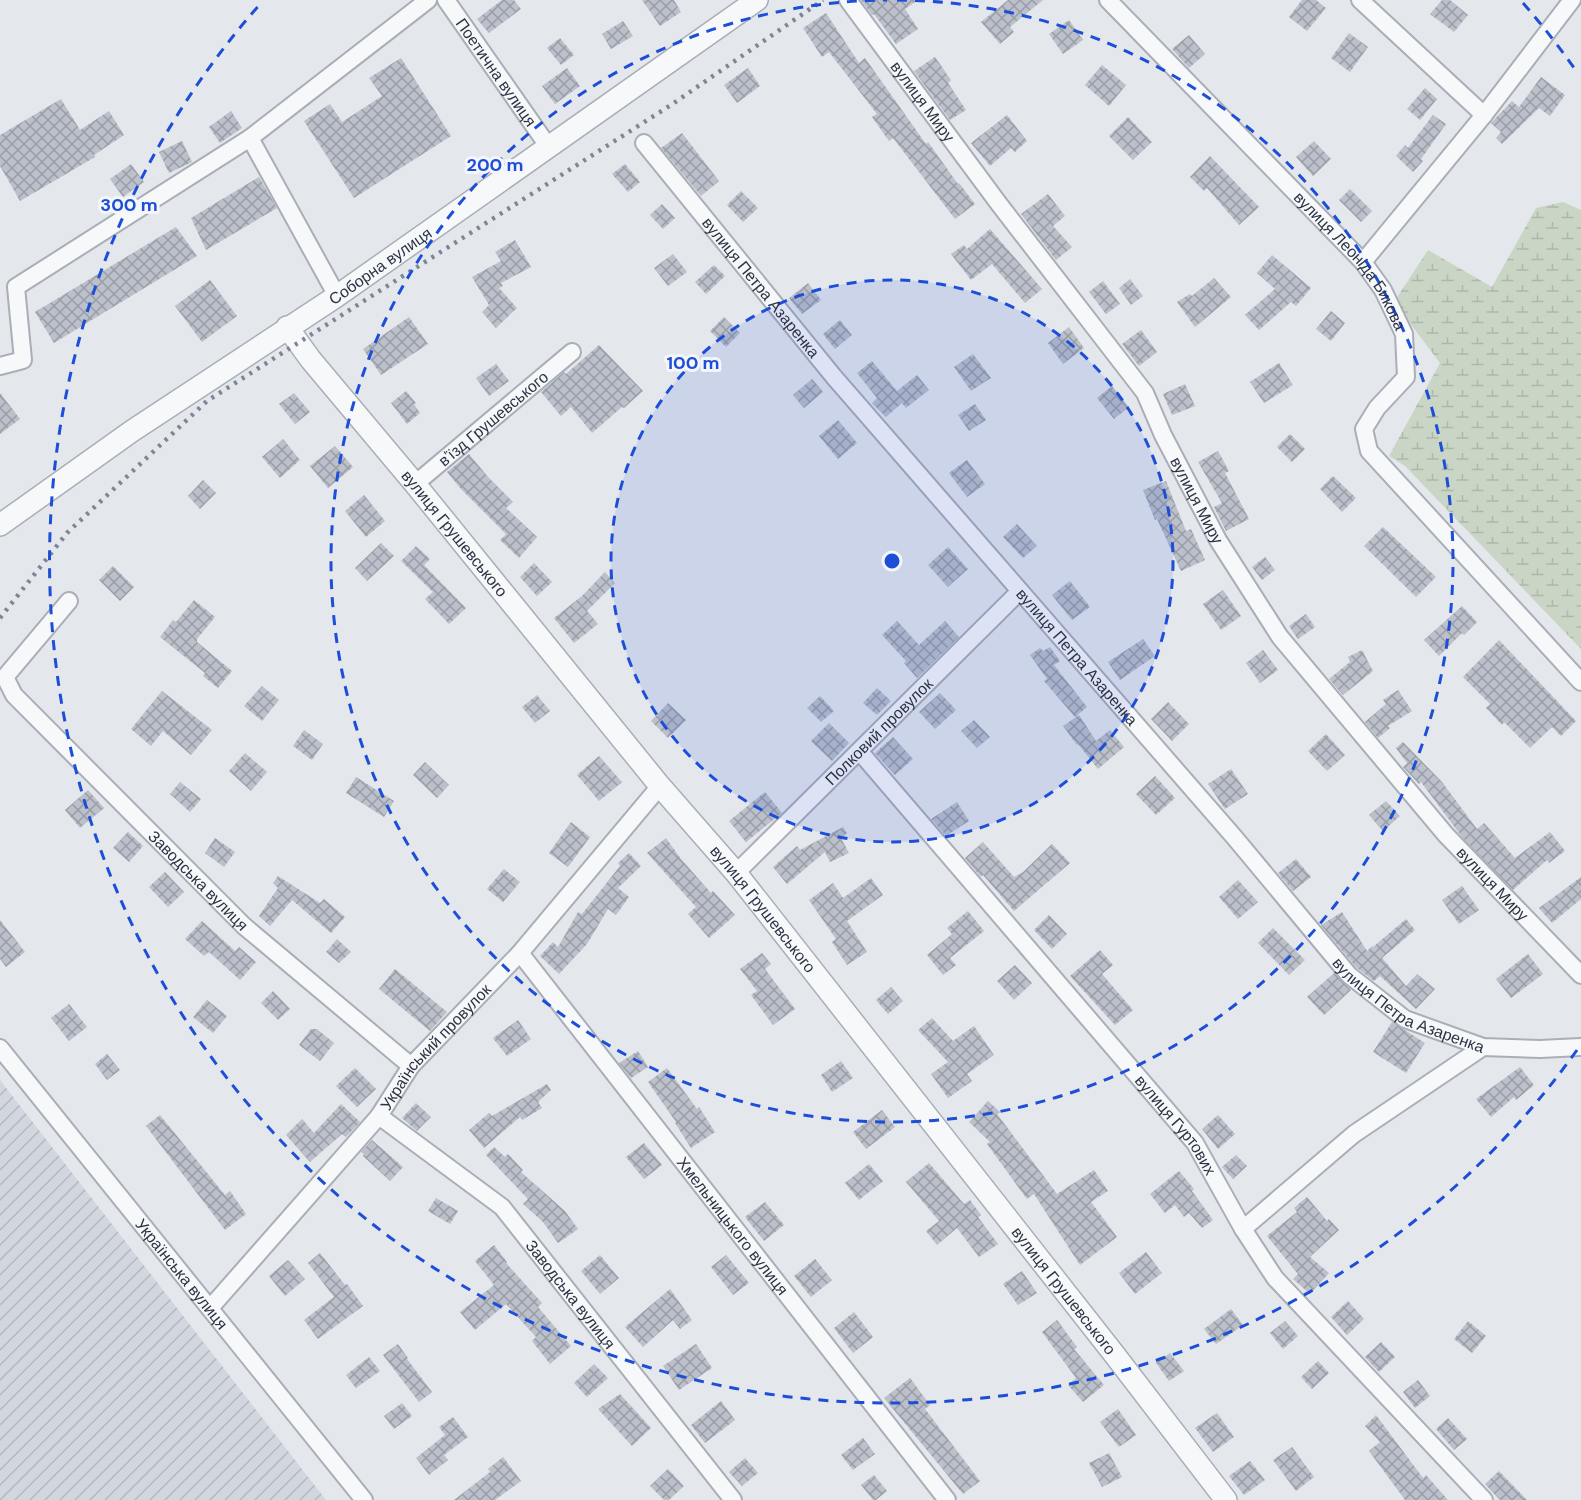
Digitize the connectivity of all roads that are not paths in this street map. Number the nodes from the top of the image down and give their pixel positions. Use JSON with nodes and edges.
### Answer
{"nodes":[{"id":1,"x":428,"y":0,"type":"edge"},
{"id":2,"x":446,"y":0,"type":"edge"},
{"id":3,"x":757,"y":0,"type":"edge"},
{"id":4,"x":848,"y":0,"type":"edge"},
{"id":5,"x":1108,"y":0,"type":"edge"},
{"id":6,"x":1360,"y":0,"type":"edge"},
{"id":7,"x":1572,"y":0,"type":"edge"},
{"id":8,"x":1484,"y":116,"type":"junction"},
{"id":9,"x":250,"y":138,"type":"junction"},
{"id":10,"x":644,"y":143,"type":"dead end"},
{"id":11,"x":548,"y":146,"type":"junction"},
{"id":12,"x":1363,"y":262,"type":"junction"},
{"id":13,"x":337,"y":296,"type":"junction"},
{"id":14,"x":287,"y":327,"type":"junction"},
{"id":15,"x":572,"y":352,"type":"dead end"},
{"id":16,"x":0,"y":366,"type":"edge"},
{"id":17,"x":415,"y":484,"type":"junction"},
{"id":18,"x":0,"y":525,"type":"edge"},
{"id":19,"x":1020,"y":591,"type":"junction"},
{"id":20,"x":69,"y":601,"type":"dead end"},
{"id":21,"x":1581,"y":682,"type":"edge"},
{"id":22,"x":860,"y":752,"type":"junction"},
{"id":23,"x":660,"y":786,"type":"junction"},
{"id":24,"x":736,"y":873,"type":"junction"},
{"id":25,"x":520,"y":953,"type":"junction"},
{"id":26,"x":1581,"y":975,"type":"edge"},
{"id":27,"x":1483,"y":1047,"type":"junction"},
{"id":28,"x":1581,"y":1047,"type":"edge"},
{"id":29,"x":0,"y":1048,"type":"edge"},
{"id":30,"x":411,"y":1066,"type":"junction"},
{"id":31,"x":379,"y":1116,"type":"junction"},
{"id":32,"x":1243,"y":1229,"type":"junction"},
{"id":33,"x":211,"y":1307,"type":"junction"},
{"id":34,"x":364,"y":1500,"type":"edge"},
{"id":35,"x":733,"y":1500,"type":"edge"},
{"id":36,"x":947,"y":1500,"type":"edge"},
{"id":37,"x":1226,"y":1500,"type":"edge"},
{"id":38,"x":1484,"y":1500,"type":"edge"}],
"edges":[{"from":1,"to":9,"type":"street"},
{"from":2,"to":11,"type":"street","name":"Поетична вулиця"},
{"from":3,"to":11,"type":"street","name":"Соборна вулиця"},
{"from":4,"to":26,"type":"street","name":"вулиця Миру"},
{"from":5,"to":12,"type":"street","name":"вулиця Леоніда Бикова"},
{"from":6,"to":8,"type":"street"},
{"from":7,"to":8,"type":"street"},
{"from":8,"to":12,"type":"street"},
{"from":9,"to":13,"type":"street"},
{"from":9,"to":16,"type":"street"},
{"from":10,"to":19,"type":"street","name":"вулиця Петра Азаренка"},
{"from":11,"to":13,"type":"street","name":"Соборна вулиця"},
{"from":12,"to":21,"type":"street","name":"вулиця Леоніда Бикова"},
{"from":13,"to":14,"type":"street","name":"Соборна вулиця"},
{"from":14,"to":17,"type":"street","name":"вулиця Грушевського"},
{"from":14,"to":18,"type":"street","name":"Соборна вулиця"},
{"from":15,"to":17,"type":"street","name":"в'їзд Грушевського"},
{"from":17,"to":23,"type":"street","name":"вулиця Грушевського"},
{"from":19,"to":22,"type":"street","name":"Полковий провулок"},
{"from":19,"to":27,"type":"street","name":"вулиця Петра Азаренка"},
{"from":20,"to":30,"type":"street","name":"Заводська вулиця"},
{"from":22,"to":24,"type":"street","name":"Полковий провулок"},
{"from":22,"to":32,"type":"street","name":"вулиця Гуртових"},
{"from":23,"to":24,"type":"street","name":"вулиця Грушевського"},
{"from":23,"to":25,"type":"street","name":"Український провулок"},
{"from":24,"to":37,"type":"street","name":"вулиця Грушевського"},
{"from":25,"to":30,"type":"street","name":"Український провулок"},
{"from":25,"to":36,"type":"street","name":"Хмельницького вулиця"},
{"from":27,"to":28,"type":"street","name":"вулиця Петра Азаренка"},
{"from":27,"to":32,"type":"street"},
{"from":29,"to":33,"type":"street","name":"Українська вулиця"},
{"from":30,"to":31,"type":"street","name":"Український провулок"},
{"from":31,"to":33,"type":"street","name":"Український провулок"},
{"from":31,"to":35,"type":"street","name":"Заводська вулиця"},
{"from":32,"to":38,"type":"street","name":"вулиця Гуртових"},
{"from":33,"to":34,"type":"street","name":"Українська вулиця"}]}
